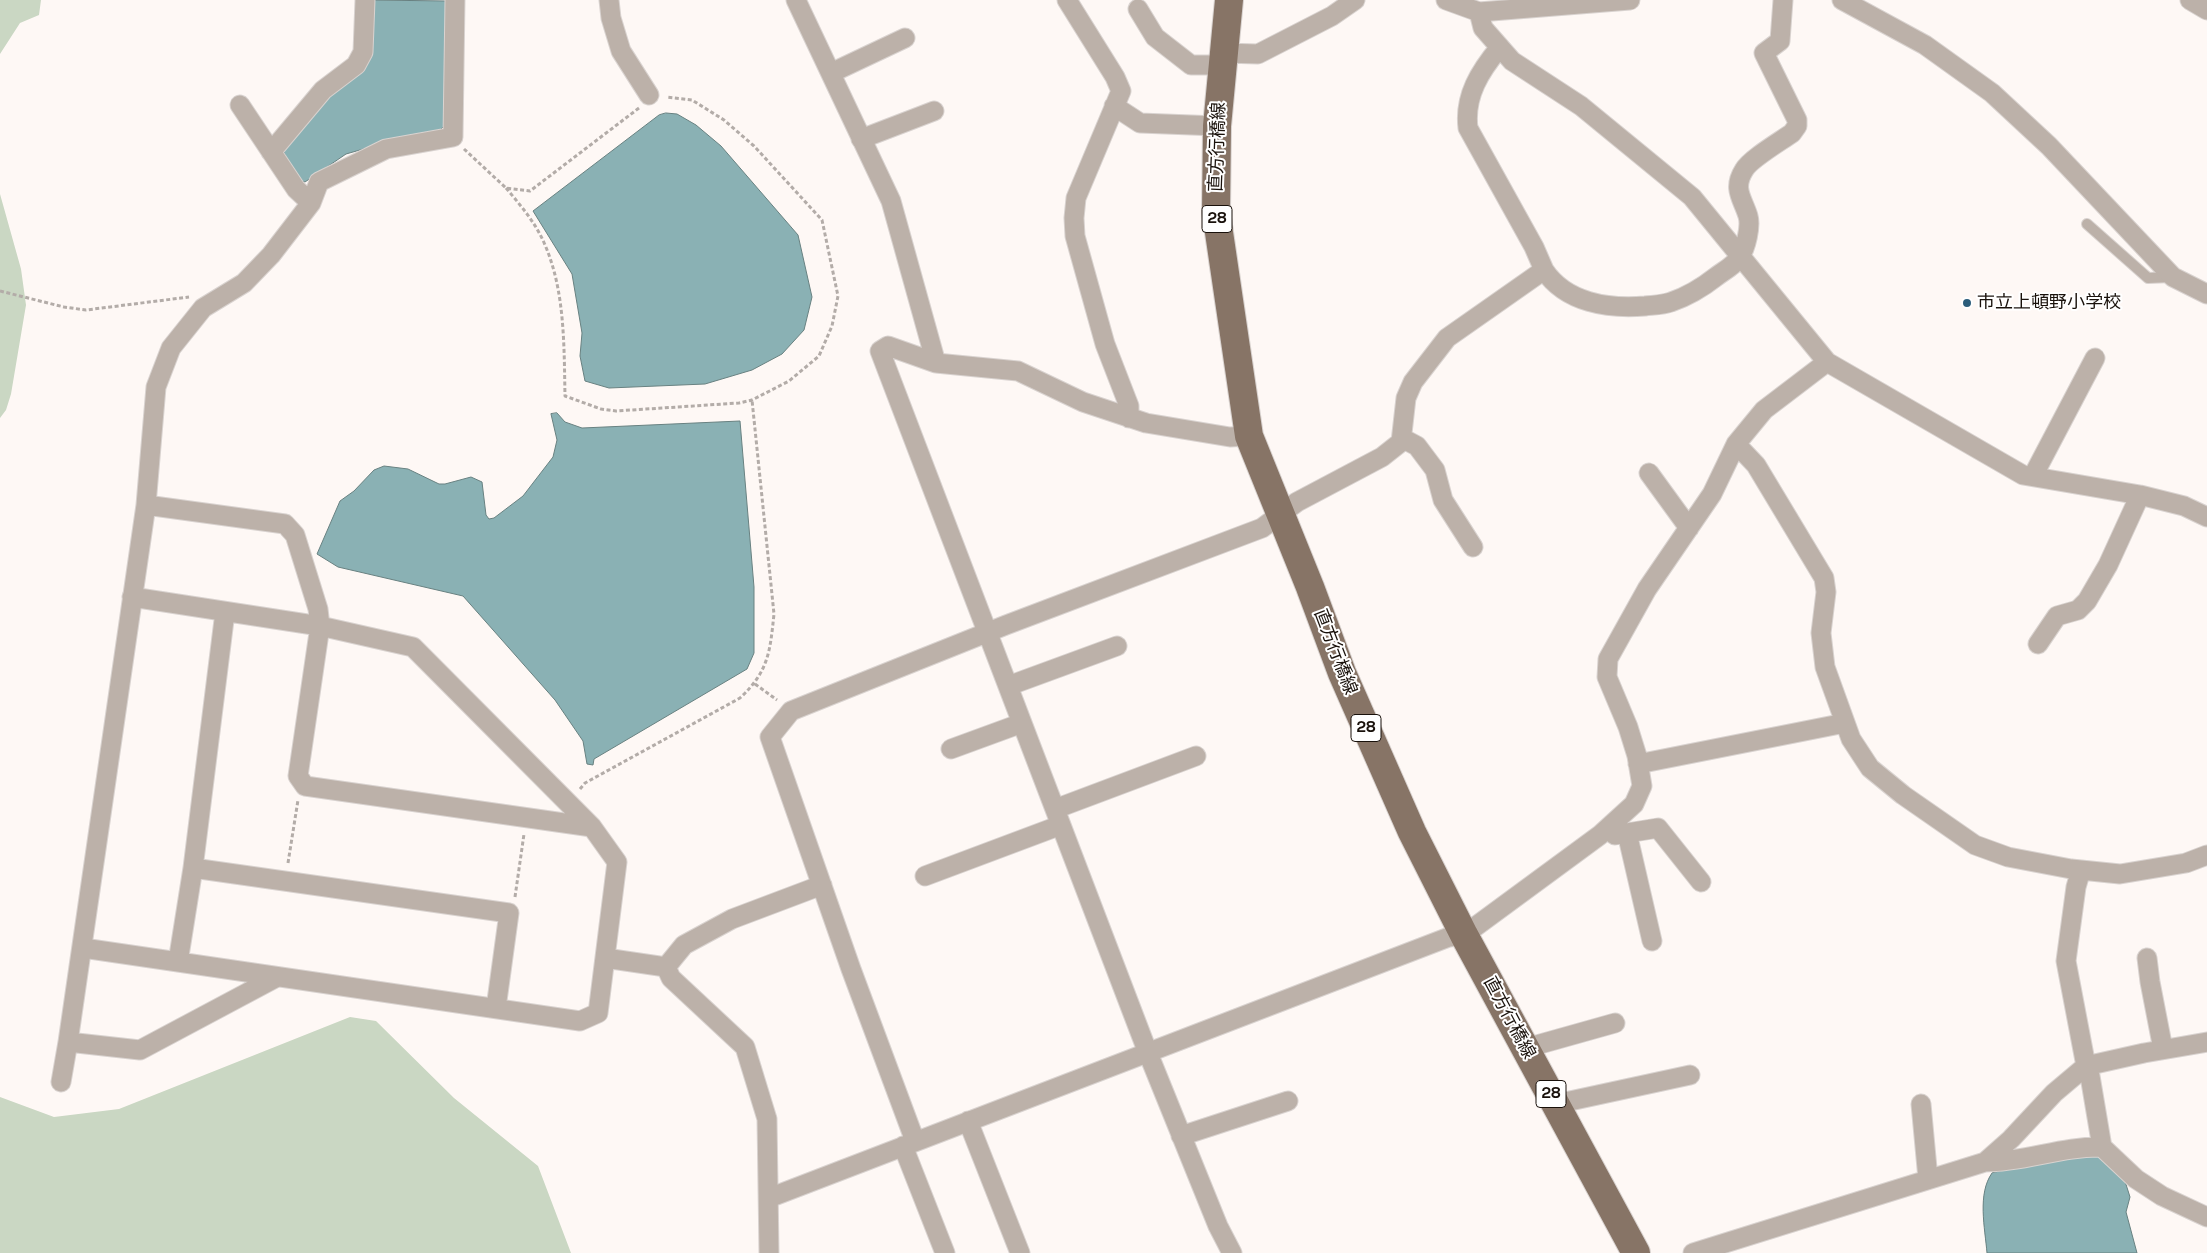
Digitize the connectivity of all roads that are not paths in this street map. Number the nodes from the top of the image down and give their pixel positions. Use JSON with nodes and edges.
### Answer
{"nodes":[{"id":1,"x":364,"y":0,"type":"edge"},
{"id":2,"x":456,"y":0,"type":"edge"},
{"id":3,"x":609,"y":0,"type":"edge"},
{"id":4,"x":796,"y":0,"type":"edge"},
{"id":5,"x":1067,"y":0,"type":"edge"},
{"id":6,"x":1229,"y":0,"type":"edge"},
{"id":7,"x":1355,"y":0,"type":"edge"},
{"id":8,"x":1446,"y":0,"type":"edge"},
{"id":9,"x":1630,"y":0,"type":"edge"},
{"id":10,"x":1783,"y":0,"type":"edge"},
{"id":11,"x":1842,"y":0,"type":"edge"},
{"id":12,"x":2190,"y":0,"type":"edge"},
{"id":13,"x":1138,"y":9,"type":"dead end"},
{"id":14,"x":2207,"y":10,"type":"edge"},
{"id":15,"x":1479,"y":12,"type":"junction"},
{"id":16,"x":905,"y":38,"type":"dead end"},
{"id":17,"x":1500,"y":47,"type":"junction"},
{"id":18,"x":1224,"y":59,"type":"junction"},
{"id":19,"x":831,"y":73,"type":"junction"},
{"id":20,"x":649,"y":95,"type":"road end"},
{"id":21,"x":240,"y":105,"type":"dead end"},
{"id":22,"x":1114,"y":106,"type":"junction"},
{"id":23,"x":934,"y":111,"type":"dead end"},
{"id":24,"x":1217,"y":126,"type":"junction"},
{"id":25,"x":861,"y":138,"type":"junction"},
{"id":26,"x":271,"y":152,"type":"junction"},
{"id":27,"x":311,"y":203,"type":"junction"},
{"id":28,"x":2087,"y":224,"type":"dead end"},
{"id":29,"x":1741,"y":256,"type":"junction"},
{"id":30,"x":1544,"y":270,"type":"junction"},
{"id":31,"x":2173,"y":277,"type":"junction"},
{"id":32,"x":2207,"y":294,"type":"edge"},
{"id":33,"x":2095,"y":358,"type":"dead end"},
{"id":34,"x":1827,"y":362,"type":"junction"},
{"id":35,"x":936,"y":363,"type":"junction"},
{"id":36,"x":1129,"y":418,"type":"junction"},
{"id":37,"x":1249,"y":436,"type":"junction"},
{"id":38,"x":1402,"y":438,"type":"junction"},
{"id":39,"x":1736,"y":444,"type":"junction"},
{"id":40,"x":1648,"y":473,"type":"dead end"},
{"id":41,"x":2033,"y":476,"type":"junction"},
{"id":42,"x":2140,"y":495,"type":"junction"},
{"id":43,"x":146,"y":505,"type":"junction"},
{"id":44,"x":1281,"y":516,"type":"junction"},
{"id":45,"x":2207,"y":517,"type":"edge"},
{"id":46,"x":1689,"y":528,"type":"junction"},
{"id":47,"x":1473,"y":547,"type":"dead end"},
{"id":48,"x":132,"y":597,"type":"junction"},
{"id":49,"x":225,"y":612,"type":"junction"},
{"id":50,"x":320,"y":626,"type":"junction"},
{"id":51,"x":988,"y":633,"type":"junction"},
{"id":52,"x":2038,"y":644,"type":"dead end"},
{"id":53,"x":1117,"y":646,"type":"dead end"},
{"id":54,"x":1008,"y":686,"type":"junction"},
{"id":55,"x":1022,"y":723,"type":"junction"},
{"id":56,"x":1845,"y":723,"type":"junction"},
{"id":57,"x":951,"y":749,"type":"dead end"},
{"id":58,"x":1196,"y":756,"type":"dead end"},
{"id":59,"x":1638,"y":764,"type":"junction"},
{"id":60,"x":1058,"y":817,"type":"junction"},
{"id":61,"x":592,"y":827,"type":"junction"},
{"id":62,"x":1608,"y":828,"type":"junction"},
{"id":63,"x":1627,"y":833,"type":"junction"},
{"id":64,"x":2207,"y":855,"type":"edge"},
{"id":65,"x":193,"y":868,"type":"junction"},
{"id":66,"x":2081,"y":870,"type":"junction"},
{"id":67,"x":925,"y":876,"type":"dead end"},
{"id":68,"x":1700,"y":882,"type":"dead end"},
{"id":69,"x":822,"y":885,"type":"junction"},
{"id":70,"x":1464,"y":935,"type":"junction"},
{"id":71,"x":1652,"y":941,"type":"dead end"},
{"id":72,"x":83,"y":948,"type":"junction"},
{"id":73,"x":605,"y":958,"type":"junction"},
{"id":74,"x":2147,"y":958,"type":"dead end"},
{"id":75,"x":178,"y":962,"type":"junction"},
{"id":76,"x":666,"y":968,"type":"junction"},
{"id":77,"x":277,"y":977,"type":"junction"},
{"id":78,"x":496,"y":1008,"type":"junction"},
{"id":79,"x":1615,"y":1023,"type":"dead end"},
{"id":80,"x":68,"y":1042,"type":"junction"},
{"id":81,"x":2207,"y":1042,"type":"edge"},
{"id":82,"x":1526,"y":1048,"type":"junction"},
{"id":83,"x":2163,"y":1049,"type":"junction"},
{"id":84,"x":1148,"y":1053,"type":"junction"},
{"id":85,"x":2086,"y":1066,"type":"junction"},
{"id":86,"x":1690,"y":1075,"type":"dead end"},
{"id":87,"x":61,"y":1082,"type":"dead end"},
{"id":88,"x":1288,"y":1101,"type":"dead end"},
{"id":89,"x":1556,"y":1104,"type":"junction"},
{"id":90,"x":1922,"y":1104,"type":"dead end"},
{"id":91,"x":968,"y":1121,"type":"junction"},
{"id":92,"x":1181,"y":1136,"type":"junction"},
{"id":93,"x":909,"y":1144,"type":"junction"},
{"id":94,"x":2102,"y":1147,"type":"junction"},
{"id":95,"x":1985,"y":1162,"type":"junction"},
{"id":96,"x":1928,"y":1179,"type":"junction"},
{"id":97,"x":769,"y":1198,"type":"junction"},
{"id":98,"x":2207,"y":1218,"type":"edge"},
{"id":99,"x":769,"y":1253,"type":"edge"},
{"id":100,"x":945,"y":1253,"type":"edge"},
{"id":101,"x":1020,"y":1253,"type":"edge"},
{"id":102,"x":1232,"y":1253,"type":"edge"},
{"id":103,"x":1636,"y":1253,"type":"edge"},
{"id":104,"x":1693,"y":1253,"type":"edge"}],
"edges":[{"from":1,"to":26,"type":"street"},
{"from":2,"to":27,"type":"street"},
{"from":3,"to":20,"type":"street"},
{"from":4,"to":19,"type":"street"},
{"from":5,"to":22,"type":"street"},
{"from":6,"to":18,"type":"main road","name":"直方行橋線","number":"28"},
{"from":7,"to":18,"type":"street"},
{"from":8,"to":15,"type":"street"},
{"from":9,"to":15,"type":"street"},
{"from":10,"to":29,"type":"street"},
{"from":11,"to":31,"type":"street"},
{"from":12,"to":14,"type":"street"},
{"from":13,"to":18,"type":"street"},
{"from":15,"to":17,"type":"street"},
{"from":16,"to":19,"type":"street"},
{"from":17,"to":29,"type":"street"},
{"from":17,"to":30,"type":"street"},
{"from":18,"to":24,"type":"main road","name":"直方行橋線","number":"28"},
{"from":19,"to":25,"type":"street"},
{"from":21,"to":26,"type":"street"},
{"from":22,"to":24,"type":"street"},
{"from":22,"to":36,"type":"street"},
{"from":23,"to":25,"type":"street"},
{"from":24,"to":37,"type":"main road","name":"直方行橋線","number":"28"},
{"from":25,"to":35,"type":"street"},
{"from":26,"to":27,"type":"street"},
{"from":27,"to":43,"type":"street"},
{"from":28,"to":31,"type":"lane"},
{"from":29,"to":30,"type":"street"},
{"from":29,"to":34,"type":"street"},
{"from":30,"to":38,"type":"street"},
{"from":31,"to":32,"type":"street"},
{"from":33,"to":41,"type":"street"},
{"from":34,"to":39,"type":"street"},
{"from":34,"to":41,"type":"street"},
{"from":35,"to":36,"type":"street"},
{"from":35,"to":51,"type":"street"},
{"from":36,"to":37,"type":"street"},
{"from":37,"to":44,"type":"main road","name":"直方行橋線","number":"28"},
{"from":38,"to":44,"type":"street"},
{"from":38,"to":47,"type":"street"},
{"from":39,"to":46,"type":"street"},
{"from":39,"to":56,"type":"street"},
{"from":40,"to":46,"type":"street"},
{"from":41,"to":42,"type":"street"},
{"from":42,"to":45,"type":"street"},
{"from":42,"to":52,"type":"street"},
{"from":43,"to":48,"type":"street"},
{"from":43,"to":50,"type":"street"},
{"from":44,"to":51,"type":"street"},
{"from":44,"to":70,"type":"main road","name":"直方行橋線","number":"28"},
{"from":46,"to":59,"type":"street"},
{"from":48,"to":49,"type":"street"},
{"from":48,"to":72,"type":"street"},
{"from":49,"to":50,"type":"street"},
{"from":49,"to":65,"type":"street"},
{"from":50,"to":61,"type":"street"},
{"from":50,"to":61,"type":"street"},
{"from":51,"to":54,"type":"street"},
{"from":51,"to":69,"type":"street"},
{"from":53,"to":54,"type":"street"},
{"from":54,"to":55,"type":"street"},
{"from":55,"to":57,"type":"street"},
{"from":55,"to":60,"type":"street"},
{"from":56,"to":59,"type":"street"},
{"from":56,"to":66,"type":"street"},
{"from":58,"to":60,"type":"street"},
{"from":59,"to":62,"type":"street"},
{"from":60,"to":67,"type":"street"},
{"from":60,"to":84,"type":"street"},
{"from":61,"to":73,"type":"street"},
{"from":62,"to":63,"type":"street"},
{"from":62,"to":70,"type":"street"},
{"from":63,"to":68,"type":"street"},
{"from":63,"to":71,"type":"street"},
{"from":64,"to":66,"type":"street"},
{"from":65,"to":75,"type":"street"},
{"from":65,"to":78,"type":"street"},
{"from":66,"to":85,"type":"street"},
{"from":69,"to":76,"type":"street"},
{"from":69,"to":93,"type":"street"},
{"from":70,"to":82,"type":"main road","name":"直方行橋線","number":"28"},
{"from":70,"to":84,"type":"street"},
{"from":72,"to":75,"type":"street"},
{"from":72,"to":80,"type":"street"},
{"from":73,"to":76,"type":"street"},
{"from":73,"to":78,"type":"street"},
{"from":74,"to":83,"type":"street"},
{"from":75,"to":77,"type":"street"},
{"from":76,"to":97,"type":"street"},
{"from":77,"to":78,"type":"street"},
{"from":77,"to":80,"type":"street"},
{"from":79,"to":82,"type":"street"},
{"from":80,"to":87,"type":"street"},
{"from":81,"to":83,"type":"street"},
{"from":82,"to":89,"type":"main road","name":"直方行橋線","number":"28"},
{"from":83,"to":85,"type":"street"},
{"from":84,"to":91,"type":"street"},
{"from":84,"to":92,"type":"street"},
{"from":85,"to":94,"type":"street"},
{"from":85,"to":95,"type":"street"},
{"from":86,"to":89,"type":"street"},
{"from":88,"to":92,"type":"street"},
{"from":89,"to":103,"type":"main road","name":"直方行橋線","number":"28"},
{"from":90,"to":96,"type":"street"},
{"from":91,"to":93,"type":"street"},
{"from":91,"to":101,"type":"street"},
{"from":92,"to":102,"type":"street"},
{"from":93,"to":97,"type":"street"},
{"from":93,"to":100,"type":"street"},
{"from":94,"to":95,"type":"street"},
{"from":94,"to":98,"type":"street"},
{"from":95,"to":96,"type":"street"},
{"from":96,"to":104,"type":"street"},
{"from":97,"to":99,"type":"street"}]}
